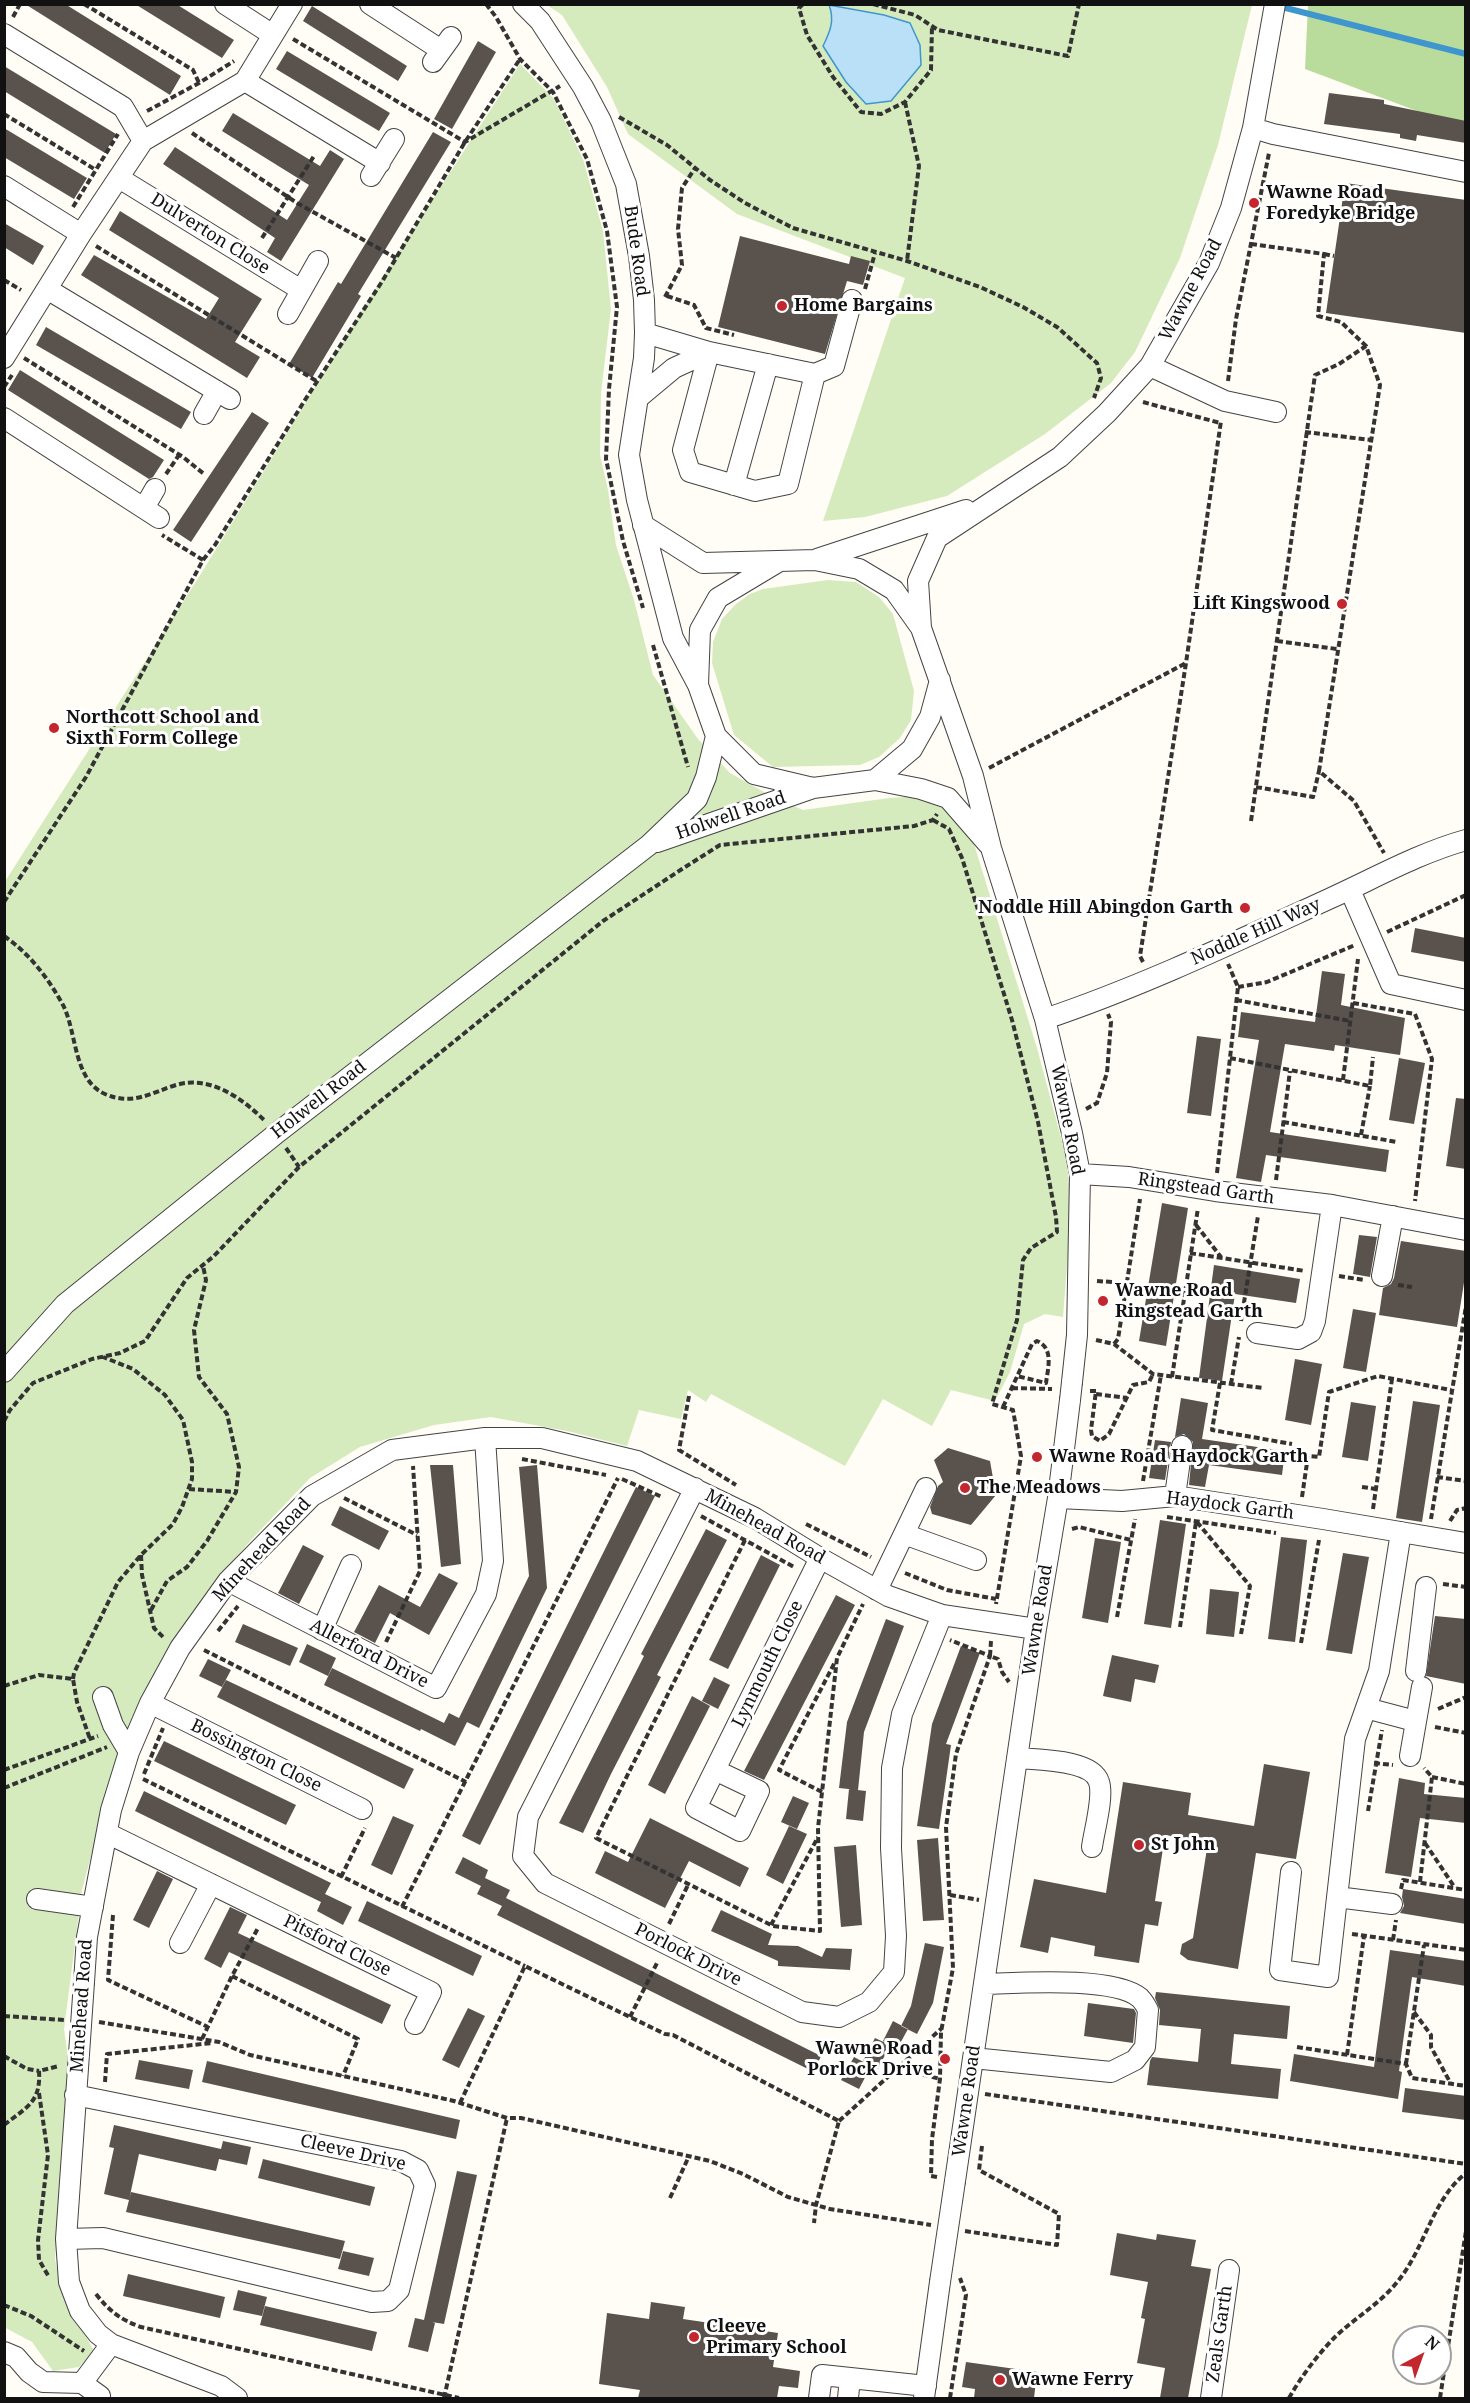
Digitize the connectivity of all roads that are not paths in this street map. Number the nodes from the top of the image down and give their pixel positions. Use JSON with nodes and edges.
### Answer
{"nodes":[{"id":1,"x":225,"y":4,"type":"edge"},
{"id":2,"x":292,"y":4,"type":"edge"},
{"id":3,"x":370,"y":4,"type":"edge"},
{"id":4,"x":523,"y":4,"type":"edge"},
{"id":5,"x":1275,"y":4,"type":"edge"},
{"id":6,"x":9,"y":25,"type":"edge"},
{"id":7,"x":275,"y":32,"type":"junction"},
{"id":8,"x":442,"y":50,"type":"dead end"},
{"id":9,"x":245,"y":81,"type":"junction"},
{"id":10,"x":1253,"y":128,"type":"junction"},
{"id":11,"x":394,"y":139,"type":"dead end"},
{"id":12,"x":143,"y":141,"type":"junction"},
{"id":13,"x":1466,"y":172,"type":"edge"},
{"id":14,"x":118,"y":178,"type":"junction"},
{"id":15,"x":4,"y":186,"type":"edge"},
{"id":16,"x":88,"y":239,"type":"junction"},
{"id":17,"x":318,"y":261,"type":"dead end"},
{"id":18,"x":47,"y":289,"type":"junction"},
{"id":19,"x":302,"y":290,"type":"junction"},
{"id":20,"x":858,"y":298,"type":"road end"},
{"id":21,"x":288,"y":314,"type":"dead end"},
{"id":22,"x":645,"y":333,"type":"junction"},
{"id":23,"x":709,"y":352,"type":"junction"},
{"id":24,"x":10,"y":356,"type":"edge"},
{"id":25,"x":768,"y":364,"type":"junction"},
{"id":26,"x":1150,"y":366,"type":"junction"},
{"id":27,"x":814,"y":374,"type":"junction"},
{"id":28,"x":638,"y":398,"type":"junction"},
{"id":29,"x":1276,"y":412,"type":"dead end"},
{"id":30,"x":204,"y":414,"type":"dead end"},
{"id":31,"x":4,"y":418,"type":"edge"},
{"id":32,"x":734,"y":485,"type":"junction"},
{"id":33,"x":154,"y":489,"type":"dead end"},
{"id":34,"x":989,"y":502,"type":"junction"},
{"id":35,"x":643,"y":525,"type":"junction"},
{"id":36,"x":815,"y":560,"type":"junction"},
{"id":37,"x":778,"y":562,"type":"junction"},
{"id":38,"x":921,"y":628,"type":"junction"},
{"id":39,"x":940,"y":680,"type":"junction"},
{"id":40,"x":698,"y":685,"type":"junction"},
{"id":41,"x":716,"y":736,"type":"junction"},
{"id":42,"x":875,"y":780,"type":"junction"},
{"id":43,"x":813,"y":788,"type":"junction"},
{"id":44,"x":1466,"y":840,"type":"edge"},
{"id":45,"x":649,"y":845,"type":"junction"},
{"id":46,"x":991,"y":848,"type":"junction"},
{"id":47,"x":1350,"y":890,"type":"junction"},
{"id":48,"x":1466,"y":1000,"type":"edge"},
{"id":49,"x":1045,"y":1019,"type":"junction"},
{"id":50,"x":1080,"y":1174,"type":"junction"},
{"id":51,"x":1332,"y":1205,"type":"junction"},
{"id":52,"x":1403,"y":1218,"type":"junction"},
{"id":53,"x":1466,"y":1230,"type":"edge"},
{"id":54,"x":1382,"y":1276,"type":"dead end"},
{"id":55,"x":1257,"y":1333,"type":"dead end"},
{"id":56,"x":4,"y":1372,"type":"edge"},
{"id":57,"x":1182,"y":1446,"type":"dead end"},
{"id":58,"x":486,"y":1447,"type":"junction"},
{"id":59,"x":695,"y":1488,"type":"junction"},
{"id":60,"x":926,"y":1488,"type":"dead end"},
{"id":61,"x":1058,"y":1496,"type":"junction"},
{"id":62,"x":1175,"y":1496,"type":"junction"},
{"id":63,"x":1401,"y":1532,"type":"junction"},
{"id":64,"x":904,"y":1534,"type":"junction"},
{"id":65,"x":1466,"y":1543,"type":"edge"},
{"id":66,"x":820,"y":1558,"type":"junction"},
{"id":67,"x":976,"y":1560,"type":"dead end"},
{"id":68,"x":351,"y":1565,"type":"dead end"},
{"id":69,"x":228,"y":1581,"type":"junction"},
{"id":70,"x":1426,"y":1587,"type":"dead end"},
{"id":71,"x":871,"y":1597,"type":"junction"},
{"id":72,"x":942,"y":1615,"type":"junction"},
{"id":73,"x":1387,"y":1622,"type":"junction"},
{"id":74,"x":1421,"y":1627,"type":"junction"},
{"id":75,"x":322,"y":1629,"type":"junction"},
{"id":76,"x":1036,"y":1629,"type":"junction"},
{"id":77,"x":103,"y":1697,"type":"dead end"},
{"id":78,"x":150,"y":1703,"type":"junction"},
{"id":79,"x":1366,"y":1708,"type":"junction"},
{"id":80,"x":1415,"y":1721,"type":"junction"},
{"id":81,"x":122,"y":1741,"type":"junction"},
{"id":82,"x":1017,"y":1758,"type":"junction"},
{"id":83,"x":1407,"y":1763,"type":"road end"},
{"id":84,"x":715,"y":1770,"type":"dead end"},
{"id":85,"x":362,"y":1809,"type":"road end"},
{"id":86,"x":107,"y":1833,"type":"junction"},
{"id":87,"x":1092,"y":1847,"type":"dead end"},
{"id":88,"x":1291,"y":1872,"type":"dead end"},
{"id":89,"x":211,"y":1884,"type":"junction"},
{"id":90,"x":1337,"y":1898,"type":"junction"},
{"id":91,"x":37,"y":1899,"type":"dead end"},
{"id":92,"x":1397,"y":1904,"type":"road end"},
{"id":93,"x":93,"y":1907,"type":"junction"},
{"id":94,"x":180,"y":1943,"type":"dead end"},
{"id":95,"x":984,"y":1984,"type":"junction"},
{"id":96,"x":416,"y":2024,"type":"dead end"},
{"id":97,"x":973,"y":2058,"type":"junction"},
{"id":98,"x":75,"y":2094,"type":"junction"},
{"id":99,"x":66,"y":2239,"type":"junction"},
{"id":100,"x":1229,"y":2270,"type":"dead end"},
{"id":101,"x":111,"y":2344,"type":"junction"},
{"id":102,"x":4,"y":2352,"type":"edge"},
{"id":103,"x":850,"y":2378,"type":"junction"},
{"id":104,"x":82,"y":2382,"type":"junction"},
{"id":105,"x":925,"y":2392,"type":"edge"},
{"id":106,"x":100,"y":2396,"type":"dead end"},
{"id":107,"x":237,"y":2398,"type":"edge"},
{"id":108,"x":819,"y":2398,"type":"edge"},
{"id":109,"x":848,"y":2398,"type":"edge"},
{"id":110,"x":1211,"y":2398,"type":"edge"}],
"edges":[{"from":1,"to":7,"type":"street"},
{"from":2,"to":7,"type":"street"},
{"from":3,"to":8,"type":"street"},
{"from":4,"to":22,"type":"street","name":"Bude Road"},
{"from":5,"to":10,"type":"street","name":"Wawne Road"},
{"from":6,"to":12,"type":"street"},
{"from":7,"to":9,"type":"street"},
{"from":9,"to":11,"type":"street"},
{"from":9,"to":12,"type":"street"},
{"from":10,"to":13,"type":"street"},
{"from":10,"to":26,"type":"street","name":"Wawne Road"},
{"from":12,"to":14,"type":"street"},
{"from":14,"to":16,"type":"street"},
{"from":14,"to":19,"type":"street","name":"Dulverton Close"},
{"from":15,"to":16,"type":"street"},
{"from":16,"to":18,"type":"street"},
{"from":17,"to":19,"type":"street"},
{"from":18,"to":24,"type":"street"},
{"from":18,"to":30,"type":"street"},
{"from":19,"to":21,"type":"street"},
{"from":20,"to":27,"type":"street"},
{"from":22,"to":23,"type":"street"},
{"from":22,"to":28,"type":"street","name":"Bude Road"},
{"from":23,"to":25,"type":"street"},
{"from":23,"to":28,"type":"street"},
{"from":23,"to":32,"type":"street"},
{"from":25,"to":27,"type":"street"},
{"from":25,"to":32,"type":"street"},
{"from":26,"to":29,"type":"street"},
{"from":26,"to":34,"type":"street","name":"Wawne Road"},
{"from":27,"to":32,"type":"street"},
{"from":28,"to":35,"type":"street","name":"Bude Road"},
{"from":31,"to":33,"type":"street"},
{"from":34,"to":36,"type":"street","name":"Wawne Road"},
{"from":34,"to":38,"type":"street","name":"Wawne Road"},
{"from":35,"to":37,"type":"street"},
{"from":35,"to":40,"type":"street","name":"Bude Road"},
{"from":36,"to":37,"type":"street"},
{"from":36,"to":38,"type":"street"},
{"from":37,"to":40,"type":"street"},
{"from":38,"to":39,"type":"street","name":"Wawne Road"},
{"from":39,"to":42,"type":"street"},
{"from":39,"to":46,"type":"street","name":"Wawne Road"},
{"from":40,"to":41,"type":"street"},
{"from":41,"to":43,"type":"street"},
{"from":41,"to":45,"type":"street","name":"Holwell Road"},
{"from":42,"to":43,"type":"street"},
{"from":42,"to":46,"type":"street","name":"Wawne Road"},
{"from":43,"to":45,"type":"street","name":"Holwell Road"},
{"from":44,"to":47,"type":"street","name":"Noddle Hill Way"},
{"from":45,"to":56,"type":"street","name":"Holwell Road"},
{"from":46,"to":49,"type":"street","name":"Wawne Road"},
{"from":47,"to":48,"type":"street"},
{"from":47,"to":49,"type":"street","name":"Noddle Hill Way"},
{"from":49,"to":50,"type":"street","name":"Wawne Road"},
{"from":50,"to":51,"type":"street","name":"Ringstead Garth"},
{"from":50,"to":61,"type":"street","name":"Wawne Road"},
{"from":51,"to":52,"type":"street","name":"Ringstead Garth"},
{"from":51,"to":55,"type":"street"},
{"from":52,"to":53,"type":"street","name":"Ringstead Garth"},
{"from":52,"to":54,"type":"street"},
{"from":57,"to":62,"type":"street"},
{"from":58,"to":59,"type":"street","name":"Minehead Road"},
{"from":58,"to":69,"type":"street","name":"Minehead Road"},
{"from":58,"to":75,"type":"street","name":"Allerford Drive"},
{"from":59,"to":66,"type":"street","name":"Minehead Road"},
{"from":59,"to":72,"type":"street","name":"Porlock Drive"},
{"from":60,"to":64,"type":"street"},
{"from":61,"to":62,"type":"street","name":"Haydock Garth"},
{"from":61,"to":76,"type":"street","name":"Wawne Road"},
{"from":62,"to":63,"type":"street","name":"Haydock Garth"},
{"from":63,"to":65,"type":"street","name":"Haydock Garth"},
{"from":63,"to":73,"type":"street"},
{"from":64,"to":67,"type":"street"},
{"from":64,"to":71,"type":"street"},
{"from":66,"to":71,"type":"street","name":"Minehead Road"},
{"from":66,"to":84,"type":"street","name":"Lynmouth Close"},
{"from":68,"to":75,"type":"street"},
{"from":69,"to":75,"type":"street","name":"Allerford Drive"},
{"from":69,"to":78,"type":"street","name":"Minehead Road"},
{"from":70,"to":74,"type":"street"},
{"from":71,"to":72,"type":"street","name":"Minehead Road"},
{"from":72,"to":76,"type":"street","name":"Minehead Road"},
{"from":73,"to":74,"type":"street"},
{"from":73,"to":79,"type":"street"},
{"from":74,"to":80,"type":"street"},
{"from":76,"to":82,"type":"street","name":"Wawne Road"},
{"from":77,"to":81,"type":"street"},
{"from":78,"to":81,"type":"street","name":"Minehead Road"},
{"from":78,"to":85,"type":"street","name":"Bossington Close"},
{"from":79,"to":80,"type":"street"},
{"from":79,"to":90,"type":"street"},
{"from":80,"to":83,"type":"street"},
{"from":81,"to":86,"type":"street","name":"Minehead Road"},
{"from":82,"to":87,"type":"street"},
{"from":82,"to":95,"type":"street","name":"Wawne Road"},
{"from":86,"to":89,"type":"street","name":"Pitsford Close"},
{"from":86,"to":93,"type":"street","name":"Minehead Road"},
{"from":88,"to":90,"type":"street"},
{"from":89,"to":94,"type":"street"},
{"from":89,"to":96,"type":"street","name":"Pitsford Close"},
{"from":90,"to":92,"type":"street"},
{"from":91,"to":93,"type":"street"},
{"from":93,"to":98,"type":"street","name":"Minehead Road","bridge":true},
{"from":95,"to":97,"type":"street","name":"Wawne Road"},
{"from":95,"to":97,"type":"street"},
{"from":97,"to":105,"type":"street","name":"Wawne Road","bridge":true},
{"from":98,"to":99,"type":"street","name":"Minehead Road"},
{"from":98,"to":99,"type":"street","name":"Cleeve Drive"},
{"from":99,"to":101,"type":"street","name":"Minehead Road"},
{"from":100,"to":110,"type":"street","name":"Zeals Garth"},
{"from":101,"to":104,"type":"street"},
{"from":101,"to":107,"type":"street","name":"Minehead Road"},
{"from":102,"to":104,"type":"street"},
{"from":103,"to":105,"type":"street"},
{"from":103,"to":108,"type":"street"},
{"from":103,"to":109,"type":"street"},
{"from":104,"to":106,"type":"street"}]}
